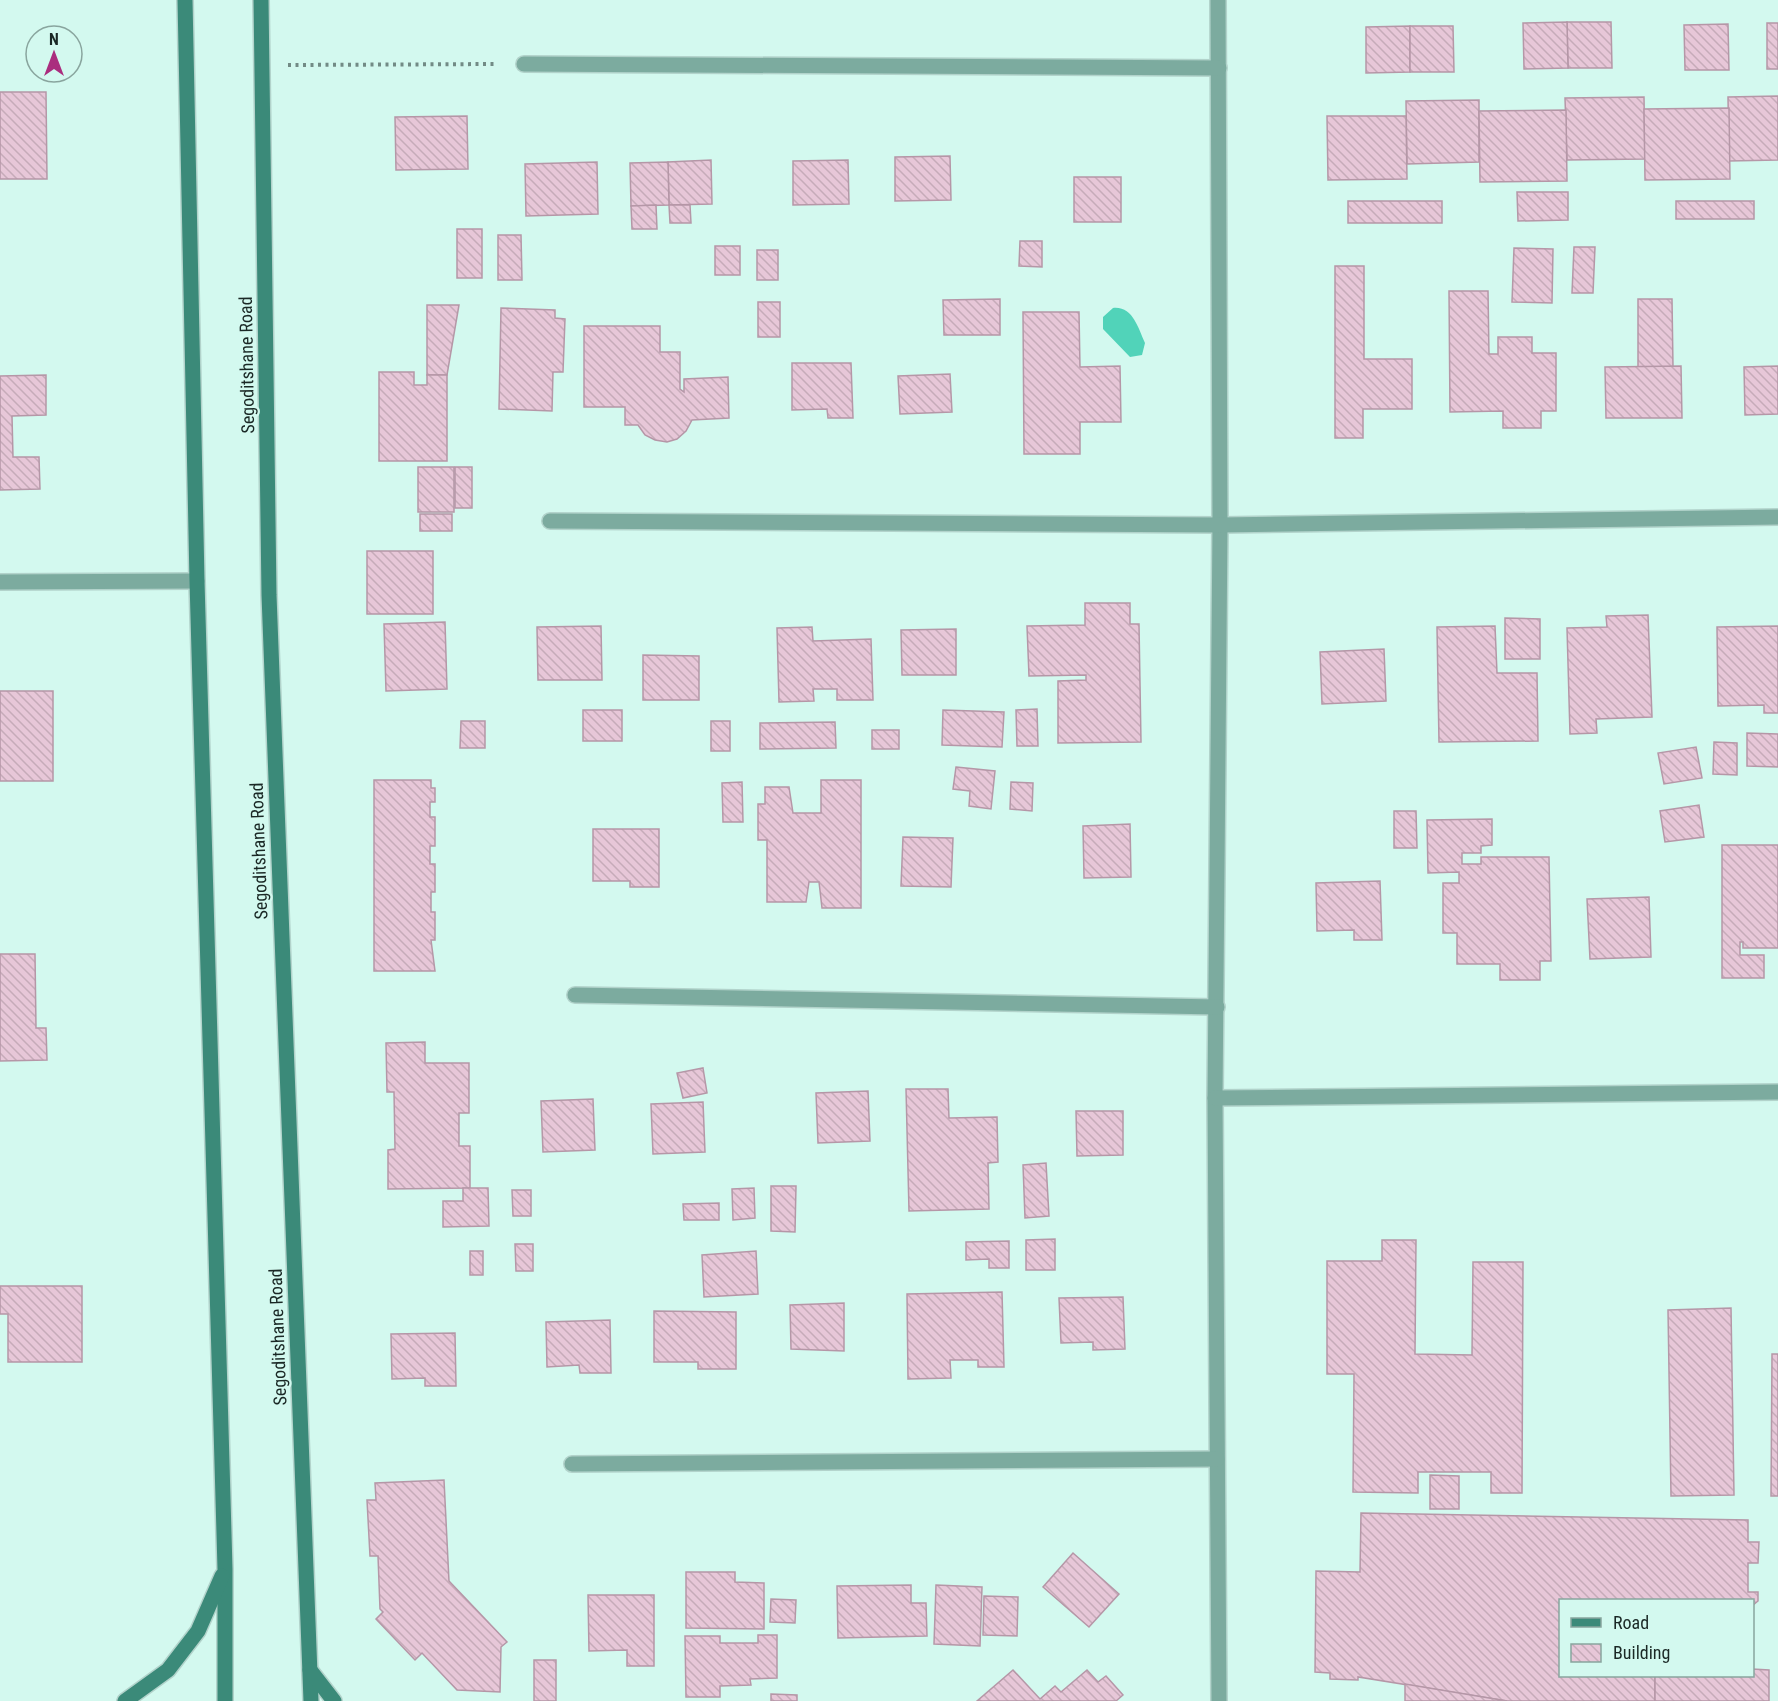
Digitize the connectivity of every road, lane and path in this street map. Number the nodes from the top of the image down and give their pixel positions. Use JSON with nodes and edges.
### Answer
{"nodes":[{"id":1,"x":185,"y":0,"type":"edge"},
{"id":2,"x":261,"y":0,"type":"edge"},
{"id":3,"x":1218,"y":0,"type":"edge"},
{"id":4,"x":524,"y":64,"type":"joint"},
{"id":5,"x":262,"y":65,"type":"junction"},
{"id":6,"x":1219,"y":68,"type":"junction"},
{"id":7,"x":1778,"y":517,"type":"edge"},
{"id":8,"x":550,"y":521,"type":"dead end"},
{"id":9,"x":1220,"y":525,"type":"junction"},
{"id":10,"x":197,"y":581,"type":"junction"},
{"id":11,"x":0,"y":582,"type":"edge"},
{"id":12,"x":575,"y":995,"type":"dead end"},
{"id":13,"x":1217,"y":1007,"type":"junction"},
{"id":14,"x":1778,"y":1092,"type":"edge"},
{"id":15,"x":1215,"y":1098,"type":"junction"},
{"id":16,"x":1217,"y":1460,"type":"junction"},
{"id":17,"x":572,"y":1464,"type":"dead end"},
{"id":18,"x":225,"y":1569,"type":"junction"},
{"id":19,"x":310,"y":1670,"type":"junction"},
{"id":20,"x":125,"y":1701,"type":"edge"},
{"id":21,"x":225,"y":1701,"type":"edge"},
{"id":22,"x":311,"y":1701,"type":"edge"},
{"id":23,"x":334,"y":1701,"type":"edge"},
{"id":24,"x":1219,"y":1701,"type":"edge"}],
"edges":[{"from":1,"to":10,"type":"main road"},
{"from":2,"to":5,"type":"main road","name":"Segoditshane Road"},
{"from":3,"to":6,"type":"street"},
{"from":4,"to":5,"type":"path"},
{"from":4,"to":6,"type":"street"},
{"from":5,"to":19,"type":"main road","name":"Segoditshane Road"},
{"from":6,"to":9,"type":"street"},
{"from":7,"to":9,"type":"street"},
{"from":8,"to":9,"type":"street"},
{"from":9,"to":13,"type":"street"},
{"from":10,"to":11,"type":"street"},
{"from":10,"to":18,"type":"main road"},
{"from":12,"to":13,"type":"street"},
{"from":13,"to":15,"type":"street"},
{"from":14,"to":15,"type":"street"},
{"from":15,"to":16,"type":"street"},
{"from":16,"to":17,"type":"street"},
{"from":16,"to":24,"type":"street"},
{"from":18,"to":20,"type":"main road"},
{"from":18,"to":21,"type":"main road"},
{"from":19,"to":22,"type":"main road","name":"Segoditshane Road"},
{"from":19,"to":23,"type":"main road"}]}
